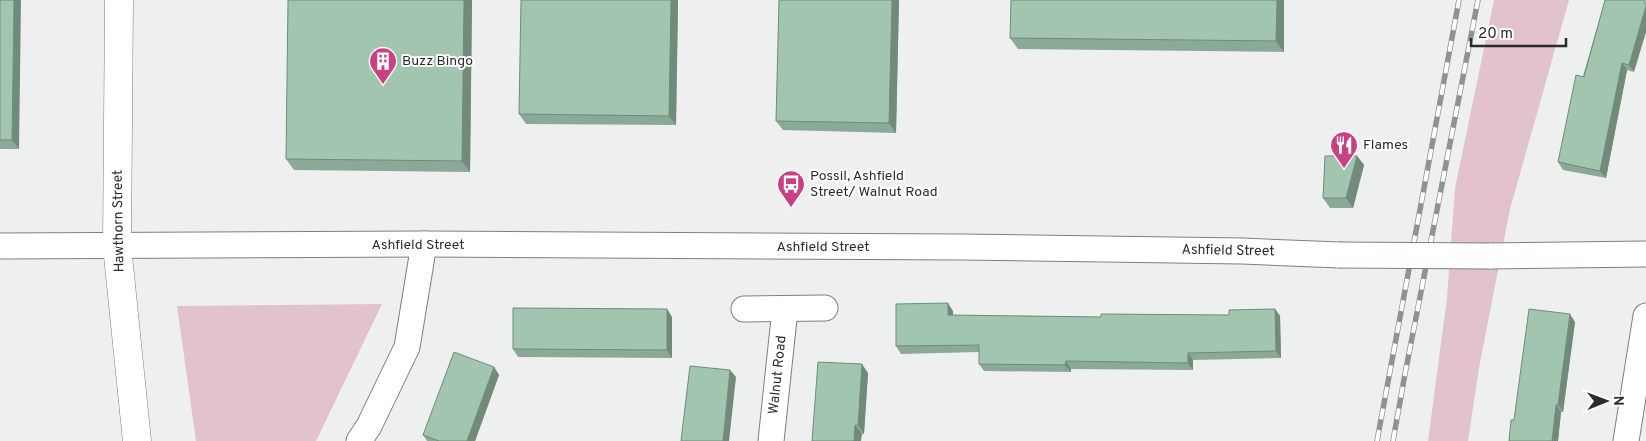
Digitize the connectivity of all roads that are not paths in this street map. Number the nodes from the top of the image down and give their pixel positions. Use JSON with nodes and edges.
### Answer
{"nodes":[{"id":1,"x":119,"y":0,"type":"edge"},
{"id":2,"x":424,"y":244,"type":"junction"},
{"id":3,"x":0,"y":246,"type":"edge"},
{"id":4,"x":117,"y":246,"type":"junction"},
{"id":5,"x":1646,"y":254,"type":"edge"},
{"id":6,"x":826,"y":308,"type":"dead end"},
{"id":7,"x":744,"y":309,"type":"dead end"},
{"id":8,"x":785,"y":309,"type":"junction"},
{"id":9,"x":1646,"y":316,"type":"edge"},
{"id":10,"x":137,"y":441,"type":"edge"},
{"id":11,"x":359,"y":441,"type":"edge"},
{"id":12,"x":771,"y":441,"type":"edge"},
{"id":13,"x":1626,"y":441,"type":"edge"}],
"edges":[{"from":1,"to":4,"type":"main road","name":"Hawthorn Street"},
{"from":2,"to":4,"type":"street","name":"Ashfield Street"},
{"from":2,"to":5,"type":"street","name":"Ashfield Street","bridge":true},
{"from":2,"to":11,"type":"street"},
{"from":3,"to":4,"type":"street","name":"Ashfield Street"},
{"from":4,"to":10,"type":"main road","name":"Hawthorn Street"},
{"from":6,"to":8,"type":"street"},
{"from":7,"to":8,"type":"street"},
{"from":8,"to":12,"type":"street","name":"Walnut Road"},
{"from":9,"to":13,"type":"street"}]}
